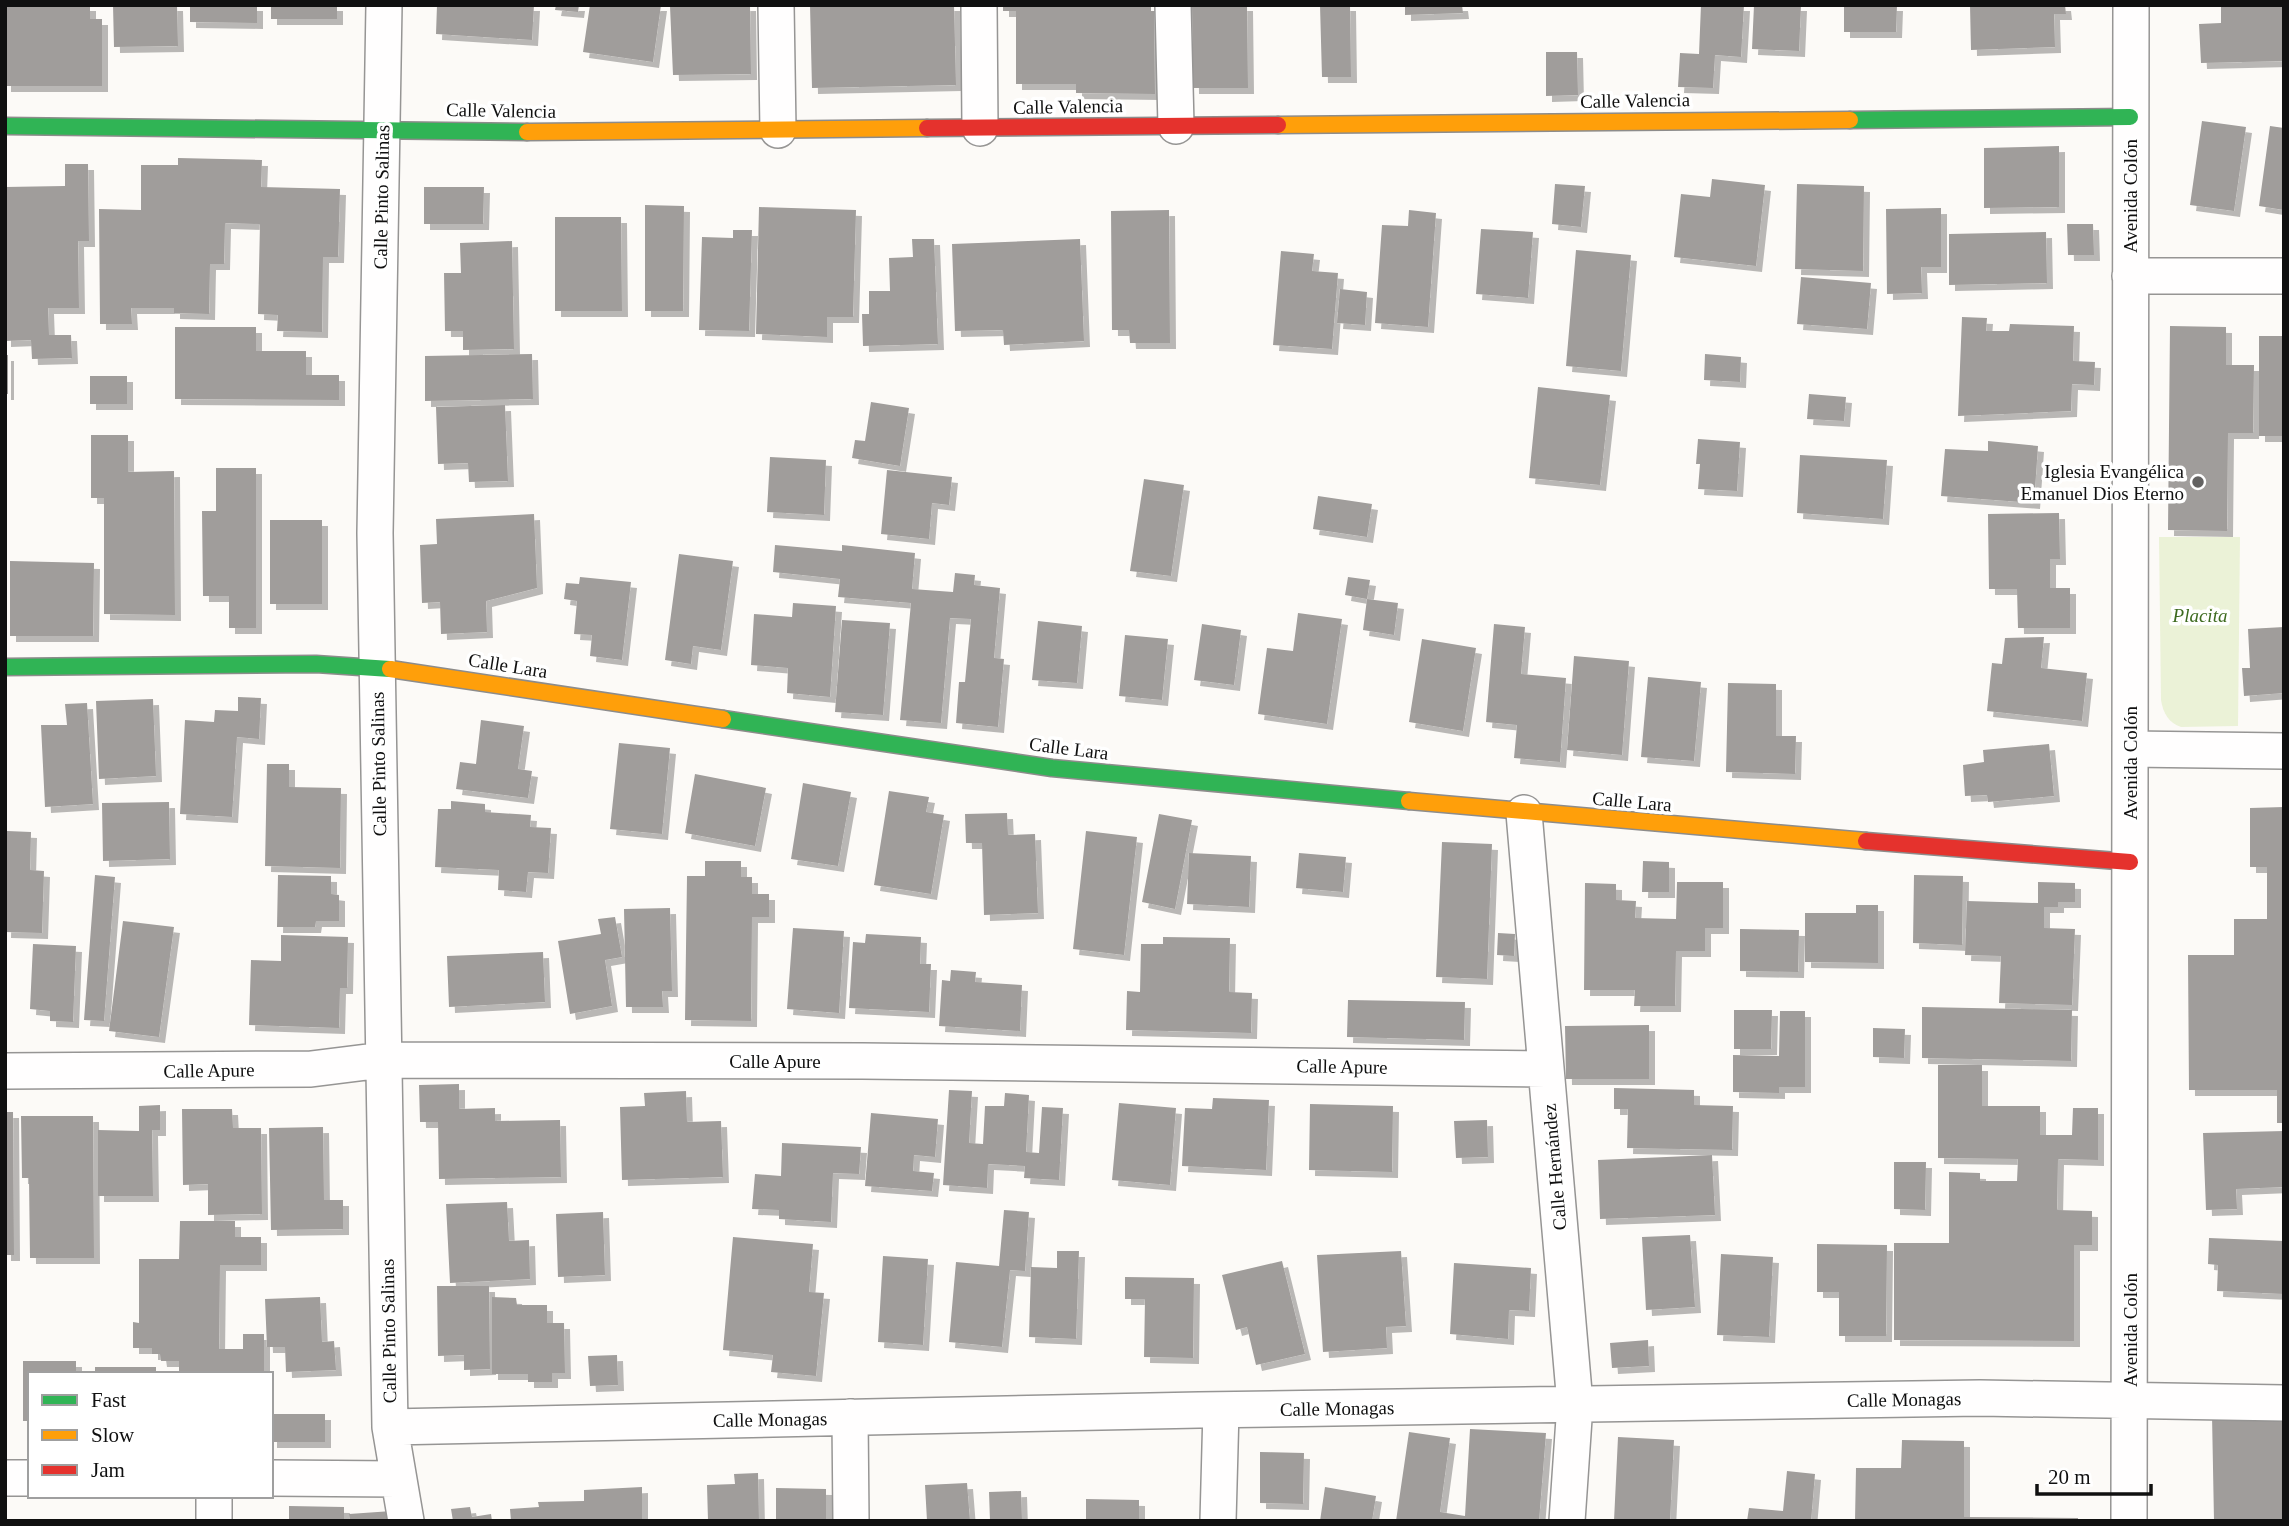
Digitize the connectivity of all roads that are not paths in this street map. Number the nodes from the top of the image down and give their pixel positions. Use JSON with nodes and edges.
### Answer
{"nodes":[{"id":1,"x":384,"y":5,"type":"edge"},
{"id":2,"x":776,"y":5,"type":"edge"},
{"id":3,"x":979,"y":5,"type":"edge"},
{"id":4,"x":1173,"y":5,"type":"edge"},
{"id":5,"x":2131,"y":5,"type":"edge"},
{"id":6,"x":2130,"y":117,"type":"junction"},
{"id":7,"x":5,"y":126,"type":"edge"},
{"id":8,"x":1175,"y":126,"type":"junction"},
{"id":9,"x":981,"y":128,"type":"junction"},
{"id":10,"x":382,"y":130,"type":"junction"},
{"id":11,"x":778,"y":130,"type":"junction"},
{"id":12,"x":2130,"y":276,"type":"junction"},
{"id":13,"x":2284,"y":276,"type":"edge"},
{"id":14,"x":5,"y":667,"type":"edge"},
{"id":15,"x":377,"y":667,"type":"junction"},
{"id":16,"x":2130,"y":749,"type":"junction"},
{"id":17,"x":2284,"y":751,"type":"edge"},
{"id":18,"x":1524,"y":813,"type":"junction"},
{"id":19,"x":2130,"y":862,"type":"junction"},
{"id":20,"x":383,"y":1060,"type":"junction"},
{"id":21,"x":1546,"y":1069,"type":"junction"},
{"id":22,"x":5,"y":1071,"type":"edge"},
{"id":23,"x":2129,"y":1400,"type":"junction"},
{"id":24,"x":2284,"y":1403,"type":"edge"},
{"id":25,"x":1575,"y":1404,"type":"junction"},
{"id":26,"x":1221,"y":1410,"type":"junction"},
{"id":27,"x":850,"y":1417,"type":"junction"},
{"id":28,"x":390,"y":1427,"type":"junction"},
{"id":29,"x":5,"y":1478,"type":"edge"},
{"id":30,"x":28,"y":1478,"type":"edge"},
{"id":31,"x":273,"y":1478,"type":"edge"},
{"id":32,"x":397,"y":1479,"type":"junction"},
{"id":33,"x":214,"y":1498,"type":"edge"},
{"id":34,"x":214,"y":1521,"type":"edge"},
{"id":35,"x":406,"y":1521,"type":"edge"},
{"id":36,"x":851,"y":1521,"type":"edge"},
{"id":37,"x":1218,"y":1521,"type":"edge"},
{"id":38,"x":1567,"y":1521,"type":"edge"},
{"id":39,"x":2129,"y":1521,"type":"edge"}],
"edges":[{"from":1,"to":10,"type":"street","name":"Calle Pinto Salinas"},
{"from":2,"to":11,"type":"street"},
{"from":3,"to":9,"type":"street"},
{"from":4,"to":8,"type":"street"},
{"from":5,"to":6,"type":"street","name":"Avenida Colón"},
{"from":6,"to":8,"type":"street","name":"Calle Valencia"},
{"from":6,"to":12,"type":"street","name":"Avenida Colón"},
{"from":7,"to":10,"type":"street","name":"Calle Valencia"},
{"from":8,"to":9,"type":"street","name":"Calle Valencia"},
{"from":9,"to":11,"type":"street","name":"Calle Valencia"},
{"from":10,"to":11,"type":"street","name":"Calle Valencia"},
{"from":10,"to":15,"type":"street","name":"Calle Pinto Salinas"},
{"from":12,"to":13,"type":"street"},
{"from":12,"to":16,"type":"street","name":"Avenida Colón"},
{"from":14,"to":15,"type":"street","name":"Calle Lara"},
{"from":15,"to":18,"type":"street","name":"Calle Lara"},
{"from":15,"to":20,"type":"street","name":"Calle Pinto Salinas"},
{"from":16,"to":17,"type":"street"},
{"from":16,"to":19,"type":"street","name":"Avenida Colón"},
{"from":18,"to":19,"type":"street","name":"Calle Lara"},
{"from":18,"to":21,"type":"street","name":"Calle Hernández"},
{"from":19,"to":23,"type":"street","name":"Avenida Colón"},
{"from":20,"to":21,"type":"street","name":"Calle Apure"},
{"from":20,"to":22,"type":"street","name":"Calle Apure"},
{"from":20,"to":28,"type":"street","name":"Calle Pinto Salinas"},
{"from":21,"to":25,"type":"street","name":"Calle Hernández"},
{"from":23,"to":24,"type":"street","name":"Calle Monagas"},
{"from":23,"to":25,"type":"street","name":"Calle Monagas"},
{"from":23,"to":39,"type":"street","name":"Avenida Colón"},
{"from":25,"to":26,"type":"street","name":"Calle Monagas"},
{"from":25,"to":38,"type":"street","name":"Calle Hernández"},
{"from":26,"to":27,"type":"street","name":"Calle Monagas"},
{"from":26,"to":37,"type":"street"},
{"from":27,"to":28,"type":"street","name":"Calle Monagas"},
{"from":27,"to":36,"type":"street"},
{"from":28,"to":32,"type":"street","name":"Calle Pinto Salinas"},
{"from":29,"to":30,"type":"street"},
{"from":31,"to":32,"type":"street"},
{"from":32,"to":35,"type":"street","name":"Calle Pinto Salinas"},
{"from":33,"to":34,"type":"street"}]}
